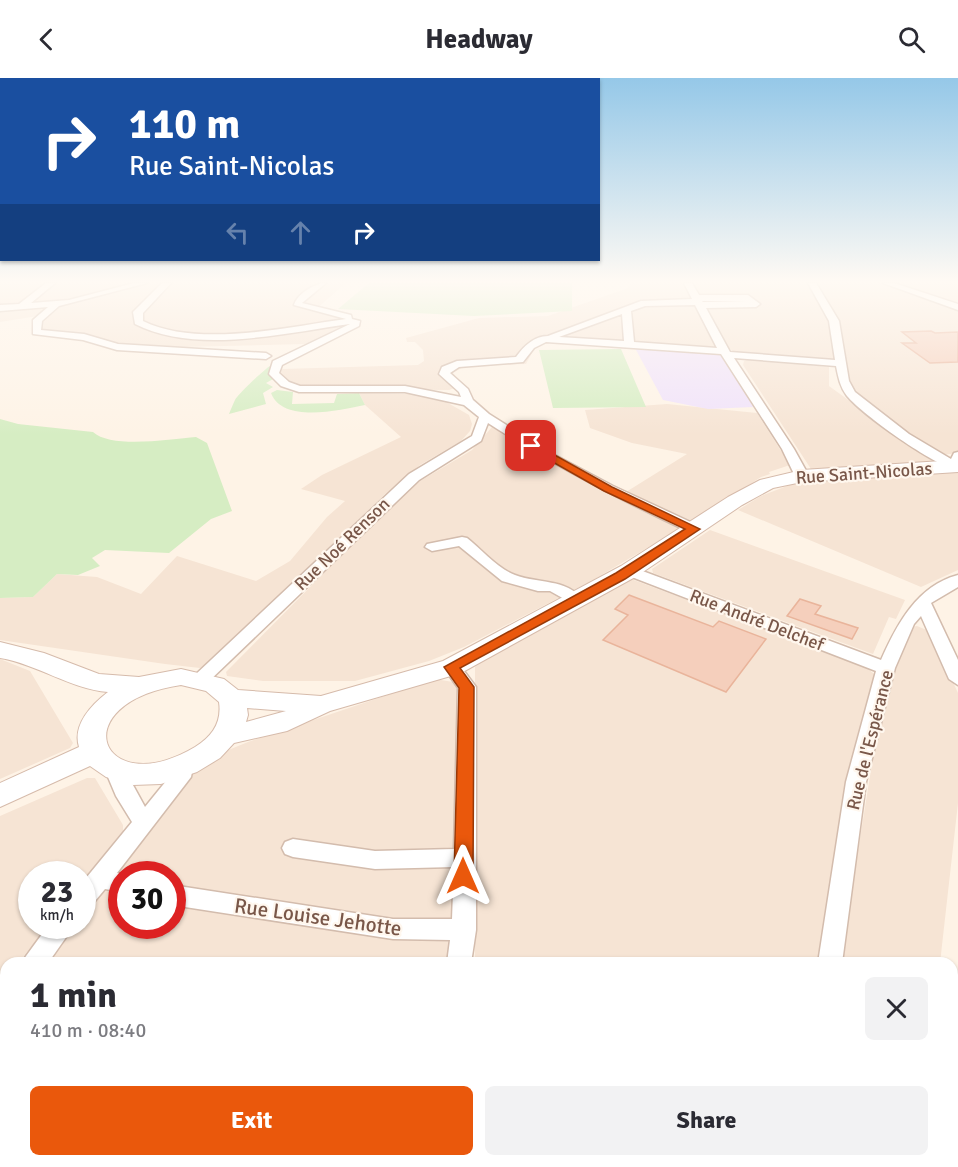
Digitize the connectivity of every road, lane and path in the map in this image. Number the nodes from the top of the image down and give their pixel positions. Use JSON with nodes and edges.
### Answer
{"nodes":[{"id":1,"x":51,"y":334,"type":"edge"},
{"id":2,"x":162,"y":334,"type":"edge"},
{"id":3,"x":238,"y":334,"type":"edge"},
{"id":4,"x":338,"y":334,"type":"edge"},
{"id":5,"x":559,"y":334,"type":"edge"},
{"id":6,"x":628,"y":334,"type":"edge"},
{"id":7,"x":715,"y":334,"type":"edge"},
{"id":8,"x":836,"y":334,"type":"edge"},
{"id":9,"x":544,"y":339,"type":"junction"},
{"id":10,"x":629,"y":344,"type":"junction"},
{"id":11,"x":726,"y":353,"type":"junction"},
{"id":12,"x":266,"y":356,"type":"dead end"},
{"id":13,"x":841,"y":363,"type":"junction"},
{"id":14,"x":468,"y":402,"type":"junction"},
{"id":15,"x":485,"y":416,"type":"junction"},
{"id":16,"x":958,"y":463,"type":"edge"},
{"id":17,"x":802,"y":476,"type":"junction"},
{"id":18,"x":697,"y":527,"type":"junction"},
{"id":19,"x":432,"y":547,"type":"dead end"},
{"id":20,"x":629,"y":571,"type":"junction"},
{"id":21,"x":958,"y":580,"type":"edge"},
{"id":22,"x":575,"y":600,"type":"junction"},
{"id":23,"x":923,"y":603,"type":"junction"},
{"id":24,"x":0,"y":650,"type":"edge"},
{"id":25,"x":452,"y":667,"type":"junction"},
{"id":26,"x":886,"y":668,"type":"junction"},
{"id":27,"x":201,"y":679,"type":"junction"},
{"id":28,"x":958,"y":679,"type":"edge"},
{"id":29,"x":90,"y":681,"type":"junction"},
{"id":30,"x":138,"y":686,"type":"junction"},
{"id":31,"x":231,"y":698,"type":"junction"},
{"id":32,"x":321,"y":705,"type":"junction"},
{"id":33,"x":103,"y":710,"type":"junction"},
{"id":34,"x":229,"y":734,"type":"junction"},
{"id":35,"x":104,"y":761,"type":"junction"},
{"id":36,"x":183,"y":767,"type":"junction"},
{"id":37,"x":0,"y":796,"type":"edge"},
{"id":38,"x":143,"y":822,"type":"junction"},
{"id":39,"x":293,"y":848,"type":"dead end"},
{"id":40,"x":463,"y":858,"type":"junction"},
{"id":41,"x":99,"y":878,"type":"junction"},
{"id":42,"x":108,"y":880,"type":"edge"},
{"id":43,"x":96,"y":882,"type":"edge"},
{"id":44,"x":186,"y":897,"type":"edge"},
{"id":45,"x":464,"y":930,"type":"junction"},
{"id":46,"x":52,"y":939,"type":"edge"},
{"id":47,"x":38,"y":957,"type":"edge"},
{"id":48,"x":460,"y":957,"type":"edge"},
{"id":49,"x":831,"y":957,"type":"edge"}],
"edges":[{"from":1,"to":12,"type":"street"},
{"from":2,"to":3,"type":"street"},
{"from":4,"to":14,"type":"street"},
{"from":5,"to":9,"type":"street"},
{"from":6,"to":10,"type":"street"},
{"from":7,"to":11,"type":"street"},
{"from":8,"to":13,"type":"street"},
{"from":9,"to":10,"type":"street"},
{"from":9,"to":14,"type":"street"},
{"from":10,"to":11,"type":"street"},
{"from":11,"to":13,"type":"street"},
{"from":11,"to":17,"type":"street"},
{"from":13,"to":16,"type":"street"},
{"from":14,"to":15,"type":"street"},
{"from":15,"to":18,"type":"street"},
{"from":15,"to":27,"type":"street","name":"Rue Noé Renson"},
{"from":16,"to":17,"type":"street","name":"Rue Saint-Nicolas"},
{"from":17,"to":18,"type":"street","name":"Rue Saint-Nicolas"},
{"from":18,"to":20,"type":"street","name":"Rue Saint-Nicolas"},
{"from":19,"to":22,"type":"street"},
{"from":20,"to":22,"type":"street","name":"Rue Saint-Nicolas"},
{"from":20,"to":26,"type":"street","name":"Rue André Delchef"},
{"from":21,"to":23,"type":"street","name":"Rue de l'Espérance"},
{"from":22,"to":25,"type":"street","name":"Rue Saint-Nicolas"},
{"from":23,"to":26,"type":"street","name":"Rue de l'Espérance"},
{"from":23,"to":28,"type":"street"},
{"from":24,"to":29,"type":"street"},
{"from":25,"to":32,"type":"street","name":"Rue Saint-Nicolas"},
{"from":25,"to":40,"type":"street"},
{"from":26,"to":49,"type":"street","name":"Rue de l'Espérance"},
{"from":27,"to":30,"type":"street"},
{"from":27,"to":31,"type":"street"},
{"from":29,"to":30,"type":"street"},
{"from":29,"to":33,"type":"street"},
{"from":30,"to":33,"type":"street"},
{"from":31,"to":32,"type":"street","name":"Rue Saint-Nicolas"},
{"from":31,"to":34,"type":"street"},
{"from":32,"to":34,"type":"street","name":"Rue Saint-Nicolas"},
{"from":33,"to":35,"type":"street"},
{"from":34,"to":36,"type":"street"},
{"from":35,"to":36,"type":"street"},
{"from":35,"to":37,"type":"street"},
{"from":35,"to":38,"type":"street"},
{"from":36,"to":38,"type":"street"},
{"from":38,"to":41,"type":"street"},
{"from":39,"to":40,"type":"street"},
{"from":40,"to":45,"type":"street"},
{"from":41,"to":42,"type":"street"},
{"from":41,"to":43,"type":"street"},
{"from":44,"to":45,"type":"street","name":"Rue Louise Jehotte"},
{"from":45,"to":48,"type":"street"},
{"from":46,"to":47,"type":"street"}]}
